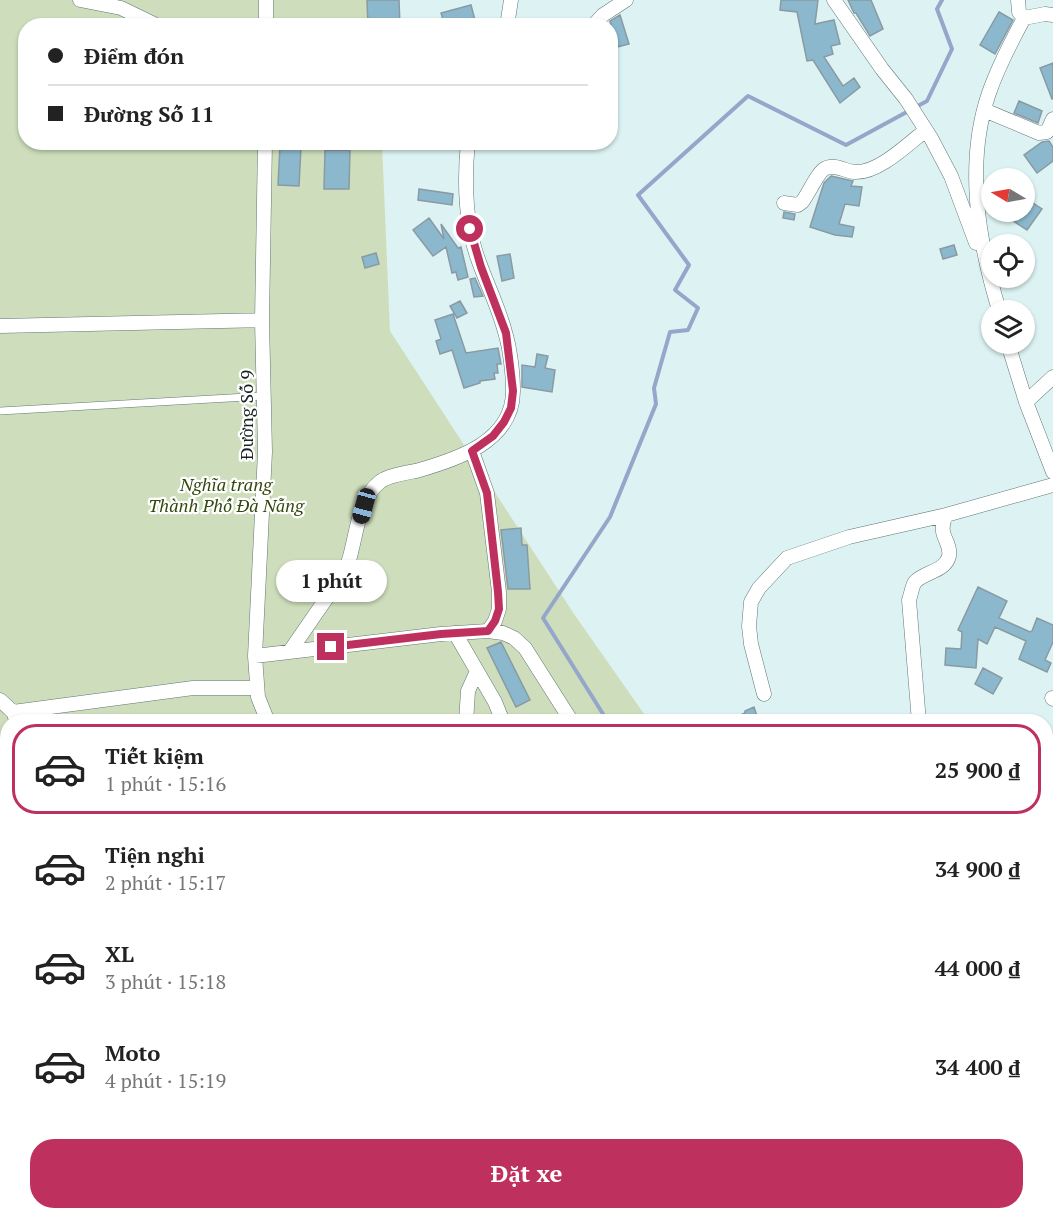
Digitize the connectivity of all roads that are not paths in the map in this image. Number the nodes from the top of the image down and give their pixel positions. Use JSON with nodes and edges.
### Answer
{"nodes":[{"id":1,"x":80,"y":0,"type":"edge"},
{"id":2,"x":266,"y":0,"type":"edge"},
{"id":3,"x":511,"y":0,"type":"edge"},
{"id":4,"x":626,"y":0,"type":"edge"},
{"id":5,"x":834,"y":0,"type":"edge"},
{"id":6,"x":1018,"y":0,"type":"edge"},
{"id":7,"x":1053,"y":15,"type":"edge"},
{"id":8,"x":142,"y":18,"type":"edge"},
{"id":9,"x":266,"y":18,"type":"edge"},
{"id":10,"x":508,"y":18,"type":"edge"},
{"id":11,"x":600,"y":18,"type":"edge"},
{"id":12,"x":1024,"y":18,"type":"junction"},
{"id":13,"x":984,"y":110,"type":"junction"},
{"id":14,"x":1053,"y":119,"type":"edge"},
{"id":15,"x":924,"y":126,"type":"junction"},
{"id":16,"x":266,"y":150,"type":"edge"},
{"id":17,"x":467,"y":150,"type":"edge"},
{"id":18,"x":784,"y":203,"type":"dead end"},
{"id":19,"x":981,"y":235,"type":"edge"},
{"id":20,"x":981,"y":258,"type":"edge"},
{"id":21,"x":262,"y":320,"type":"junction"},
{"id":22,"x":0,"y":326,"type":"edge"},
{"id":23,"x":1011,"y":354,"type":"edge"},
{"id":24,"x":1053,"y":377,"type":"edge"},
{"id":25,"x":264,"y":396,"type":"junction"},
{"id":26,"x":1026,"y":402,"type":"junction"},
{"id":27,"x":0,"y":411,"type":"edge"},
{"id":28,"x":472,"y":451,"type":"junction"},
{"id":29,"x":1053,"y":472,"type":"edge"},
{"id":30,"x":1053,"y":486,"type":"edge"},
{"id":31,"x":946,"y":515,"type":"junction"},
{"id":32,"x":488,"y":631,"type":"junction"},
{"id":33,"x":455,"y":633,"type":"junction"},
{"id":34,"x":290,"y":651,"type":"junction"},
{"id":35,"x":255,"y":656,"type":"junction"},
{"id":36,"x":477,"y":671,"type":"junction"},
{"id":37,"x":257,"y":688,"type":"junction"},
{"id":38,"x":764,"y":694,"type":"dead end"},
{"id":39,"x":0,"y":700,"type":"edge"},
{"id":40,"x":12,"y":714,"type":"edge"},
{"id":41,"x":33,"y":714,"type":"edge"},
{"id":42,"x":264,"y":714,"type":"edge"},
{"id":43,"x":467,"y":714,"type":"edge"},
{"id":44,"x":500,"y":714,"type":"edge"},
{"id":45,"x":567,"y":714,"type":"edge"},
{"id":46,"x":918,"y":714,"type":"edge"}],
"edges":[{"from":1,"to":8,"type":"street"},
{"from":2,"to":9,"type":"street"},
{"from":3,"to":10,"type":"street"},
{"from":4,"to":11,"type":"street"},
{"from":5,"to":15,"type":"street"},
{"from":6,"to":12,"type":"street"},
{"from":7,"to":12,"type":"street"},
{"from":12,"to":13,"type":"street"},
{"from":13,"to":14,"type":"street"},
{"from":13,"to":19,"type":"street"},
{"from":15,"to":18,"type":"street"},
{"from":15,"to":20,"type":"street"},
{"from":16,"to":21,"type":"street","name":"Đường Số 9"},
{"from":17,"to":28,"type":"street"},
{"from":21,"to":22,"type":"street"},
{"from":21,"to":25,"type":"street","name":"Đường Số 9"},
{"from":23,"to":26,"type":"street"},
{"from":24,"to":26,"type":"street"},
{"from":25,"to":27,"type":"lane"},
{"from":25,"to":35,"type":"street","name":"Đường Số 9"},
{"from":26,"to":29,"type":"street"},
{"from":28,"to":32,"type":"street"},
{"from":28,"to":34,"type":"street"},
{"from":30,"to":31,"type":"street"},
{"from":31,"to":38,"type":"street"},
{"from":31,"to":46,"type":"street"},
{"from":32,"to":33,"type":"street"},
{"from":32,"to":45,"type":"street"},
{"from":33,"to":34,"type":"street"},
{"from":33,"to":36,"type":"street"},
{"from":34,"to":35,"type":"street"},
{"from":35,"to":37,"type":"street","name":"Đường Số 9"},
{"from":36,"to":43,"type":"street"},
{"from":36,"to":44,"type":"street"},
{"from":37,"to":41,"type":"street"},
{"from":37,"to":42,"type":"street","name":"Đường Số 9"},
{"from":39,"to":40,"type":"street"}]}
